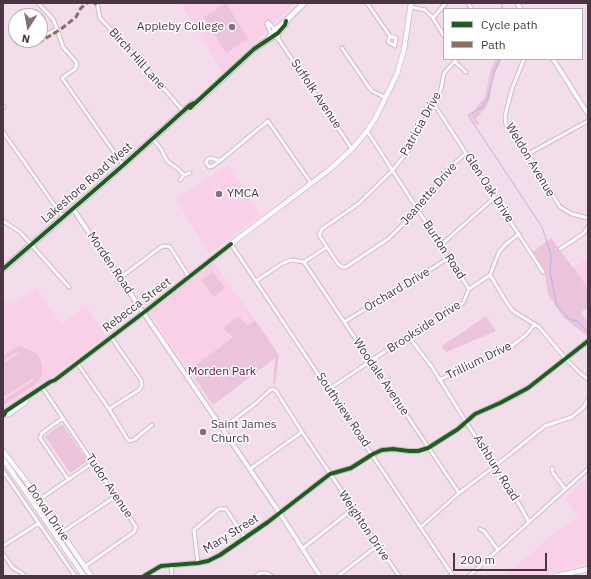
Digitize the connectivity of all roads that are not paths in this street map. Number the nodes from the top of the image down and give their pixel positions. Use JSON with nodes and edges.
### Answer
{"nodes":[{"id":1,"x":38,"y":3,"type":"edge"},
{"id":2,"x":97,"y":3,"type":"edge"},
{"id":3,"x":304,"y":3,"type":"edge"},
{"id":4,"x":367,"y":3,"type":"edge"},
{"id":5,"x":446,"y":3,"type":"edge"},
{"id":6,"x":411,"y":5,"type":"edge"},
{"id":7,"x":433,"y":18,"type":"junction"},
{"id":8,"x":57,"y":29,"type":"junction"},
{"id":9,"x":48,"y":34,"type":"edge"},
{"id":10,"x":273,"y":34,"type":"junction"},
{"id":11,"x":443,"y":34,"type":"edge"},
{"id":12,"x":390,"y":36,"type":"dead end"},
{"id":13,"x":342,"y":48,"type":"dead end"},
{"id":14,"x":456,"y":60,"type":"edge"},
{"id":15,"x":524,"y":60,"type":"edge"},
{"id":16,"x":554,"y":60,"type":"edge"},
{"id":17,"x":466,"y":72,"type":"dead end"},
{"id":18,"x":386,"y":98,"type":"junction"},
{"id":19,"x":434,"y":104,"type":"junction"},
{"id":20,"x":184,"y":112,"type":"junction"},
{"id":21,"x":588,"y":114,"type":"edge"},
{"id":22,"x":588,"y":121,"type":"edge"},
{"id":23,"x":367,"y":131,"type":"junction"},
{"id":24,"x":3,"y":132,"type":"edge"},
{"id":25,"x":153,"y":139,"type":"junction"},
{"id":26,"x":352,"y":149,"type":"junction"},
{"id":27,"x":466,"y":153,"type":"junction"},
{"id":28,"x":528,"y":154,"type":"junction"},
{"id":29,"x":221,"y":160,"type":"dead end"},
{"id":30,"x":123,"y":165,"type":"junction"},
{"id":31,"x":392,"y":171,"type":"junction"},
{"id":32,"x":190,"y":173,"type":"dead end"},
{"id":33,"x":184,"y":175,"type":"junction"},
{"id":34,"x":180,"y":180,"type":"dead end"},
{"id":35,"x":311,"y":183,"type":"junction"},
{"id":36,"x":494,"y":197,"type":"junction"},
{"id":37,"x":73,"y":209,"type":"junction"},
{"id":38,"x":418,"y":210,"type":"junction"},
{"id":39,"x":3,"y":217,"type":"edge"},
{"id":40,"x":63,"y":217,"type":"junction"},
{"id":41,"x":588,"y":218,"type":"edge"},
{"id":42,"x":4,"y":222,"type":"edge"},
{"id":43,"x":588,"y":227,"type":"edge"},
{"id":44,"x":519,"y":234,"type":"junction"},
{"id":45,"x":31,"y":244,"type":"junction"},
{"id":46,"x":231,"y":244,"type":"junction"},
{"id":47,"x":441,"y":245,"type":"junction"},
{"id":48,"x":327,"y":247,"type":"junction"},
{"id":49,"x":560,"y":249,"type":"dead end"},
{"id":50,"x":449,"y":258,"type":"junction"},
{"id":51,"x":304,"y":262,"type":"junction"},
{"id":52,"x":3,"y":269,"type":"edge"},
{"id":53,"x":543,"y":272,"type":"dead end"},
{"id":54,"x":490,"y":275,"type":"junction"},
{"id":55,"x":189,"y":277,"type":"junction"},
{"id":56,"x":120,"y":278,"type":"junction"},
{"id":57,"x":256,"y":281,"type":"junction"},
{"id":58,"x":69,"y":288,"type":"dead end"},
{"id":59,"x":469,"y":289,"type":"junction"},
{"id":60,"x":143,"y":313,"type":"junction"},
{"id":61,"x":344,"y":322,"type":"junction"},
{"id":62,"x":535,"y":324,"type":"junction"},
{"id":63,"x":408,"y":336,"type":"junction"},
{"id":64,"x":110,"y":337,"type":"junction"},
{"id":65,"x":588,"y":341,"type":"edge"},
{"id":66,"x":566,"y":359,"type":"junction"},
{"id":67,"x":371,"y":361,"type":"junction"},
{"id":68,"x":77,"y":363,"type":"junction"},
{"id":69,"x":588,"y":379,"type":"edge"},
{"id":70,"x":54,"y":380,"type":"junction"},
{"id":71,"x":440,"y":380,"type":"junction"},
{"id":72,"x":44,"y":390,"type":"junction"},
{"id":73,"x":329,"y":390,"type":"junction"},
{"id":74,"x":588,"y":399,"type":"edge"},
{"id":75,"x":109,"y":409,"type":"junction"},
{"id":76,"x":3,"y":415,"type":"edge"},
{"id":77,"x":63,"y":418,"type":"junction"},
{"id":78,"x":466,"y":422,"type":"junction"},
{"id":79,"x":152,"y":425,"type":"dead end"},
{"id":80,"x":223,"y":428,"type":"junction"},
{"id":81,"x":302,"y":432,"type":"junction"},
{"id":82,"x":428,"y":448,"type":"junction"},
{"id":83,"x":3,"y":451,"type":"edge"},
{"id":84,"x":373,"y":454,"type":"junction"},
{"id":85,"x":3,"y":458,"type":"edge"},
{"id":86,"x":94,"y":462,"type":"junction"},
{"id":87,"x":495,"y":466,"type":"junction"},
{"id":88,"x":552,"y":468,"type":"dead end"},
{"id":89,"x":588,"y":468,"type":"edge"},
{"id":90,"x":250,"y":469,"type":"junction"},
{"id":91,"x":3,"y":471,"type":"edge"},
{"id":92,"x":330,"y":474,"type":"junction"},
{"id":93,"x":68,"y":479,"type":"junction"},
{"id":94,"x":565,"y":489,"type":"junction"},
{"id":95,"x":459,"y":493,"type":"junction"},
{"id":96,"x":116,"y":496,"type":"junction"},
{"id":97,"x":39,"y":500,"type":"junction"},
{"id":98,"x":34,"y":503,"type":"junction"},
{"id":99,"x":353,"y":509,"type":"junction"},
{"id":100,"x":279,"y":512,"type":"junction"},
{"id":101,"x":529,"y":522,"type":"junction"},
{"id":102,"x":39,"y":523,"type":"junction"},
{"id":103,"x":421,"y":527,"type":"junction"},
{"id":104,"x":480,"y":529,"type":"dead end"},
{"id":105,"x":61,"y":533,"type":"junction"},
{"id":106,"x":245,"y":538,"type":"junction"},
{"id":107,"x":3,"y":546,"type":"edge"},
{"id":108,"x":377,"y":546,"type":"junction"},
{"id":109,"x":303,"y":548,"type":"junction"},
{"id":110,"x":498,"y":550,"type":"junction"},
{"id":111,"x":3,"y":554,"type":"edge"},
{"id":112,"x":198,"y":563,"type":"junction"},
{"id":113,"x":171,"y":565,"type":"junction"},
{"id":114,"x":84,"y":567,"type":"junction"},
{"id":115,"x":588,"y":569,"type":"edge"},
{"id":116,"x":24,"y":576,"type":"edge"},
{"id":117,"x":75,"y":576,"type":"edge"},
{"id":118,"x":84,"y":576,"type":"edge"},
{"id":119,"x":91,"y":576,"type":"edge"},
{"id":120,"x":144,"y":576,"type":"edge"},
{"id":121,"x":172,"y":576,"type":"edge"},
{"id":122,"x":256,"y":576,"type":"edge"},
{"id":123,"x":272,"y":576,"type":"edge"},
{"id":124,"x":320,"y":576,"type":"edge"},
{"id":125,"x":338,"y":576,"type":"edge"},
{"id":126,"x":399,"y":576,"type":"edge"},
{"id":127,"x":453,"y":576,"type":"edge"},
{"id":128,"x":469,"y":576,"type":"edge"},
{"id":129,"x":556,"y":576,"type":"edge"}],
"edges":[{"from":1,"to":8,"type":"street"},
{"from":2,"to":20,"type":"street","name":"Birch Hill Lane"},
{"from":3,"to":10,"type":"main road","name":"Lakeshore Road West"},
{"from":4,"to":12,"type":"street"},
{"from":5,"to":7,"type":"street"},
{"from":6,"to":7,"type":"street"},
{"from":6,"to":18,"type":"main road","name":"Rebecca Street"},
{"from":7,"to":11,"type":"street"},
{"from":8,"to":9,"type":"street"},
{"from":8,"to":30,"type":"street"},
{"from":10,"to":20,"type":"main road","name":"Lakeshore Road West"},
{"from":10,"to":26,"type":"street","name":"Suffolk Avenue"},
{"from":13,"to":18,"type":"street"},
{"from":14,"to":17,"type":"street","name":"Patricia Drive"},
{"from":14,"to":19,"type":"street","name":"Patricia Drive"},
{"from":15,"to":28,"type":"street","name":"Weldon Avenue"},
{"from":16,"to":21,"type":"street"},
{"from":18,"to":23,"type":"main road","name":"Rebecca Street"},
{"from":19,"to":27,"type":"street","name":"Glen Oak Drive"},
{"from":19,"to":31,"type":"street","name":"Patricia Drive"},
{"from":20,"to":25,"type":"main road","name":"Lakeshore Road West"},
{"from":22,"to":28,"type":"street"},
{"from":23,"to":26,"type":"main road","name":"Rebecca Street"},
{"from":23,"to":31,"type":"street","name":"Burton Road"},
{"from":24,"to":40,"type":"street"},
{"from":25,"to":30,"type":"main road","name":"Lakeshore Road West"},
{"from":25,"to":33,"type":"street"},
{"from":26,"to":35,"type":"main road","name":"Rebecca Street"},
{"from":27,"to":36,"type":"street","name":"Glen Oak Drive"},
{"from":27,"to":38,"type":"street","name":"Jeanette Drive"},
{"from":28,"to":41,"type":"street","name":"Weldon Avenue"},
{"from":29,"to":35,"type":"street"},
{"from":30,"to":37,"type":"main road","name":"Lakeshore Road West"},
{"from":31,"to":38,"type":"street","name":"Burton Road"},
{"from":31,"to":48,"type":"street","name":"Patricia Drive"},
{"from":32,"to":33,"type":"street"},
{"from":33,"to":34,"type":"street"},
{"from":35,"to":46,"type":"main road","name":"Rebecca Street"},
{"from":36,"to":44,"type":"street","name":"Glen Oak Drive"},
{"from":36,"to":47,"type":"street"},
{"from":37,"to":40,"type":"main road","name":"Lakeshore Road West"},
{"from":37,"to":56,"type":"street","name":"Morden Road"},
{"from":38,"to":47,"type":"street","name":"Burton Road"},
{"from":38,"to":48,"type":"street","name":"Jeanette Drive"},
{"from":39,"to":42,"type":"street"},
{"from":40,"to":45,"type":"main road","name":"Lakeshore Road West"},
{"from":42,"to":45,"type":"street"},
{"from":43,"to":49,"type":"street"},
{"from":44,"to":53,"type":"street","name":"Glen Oak Drive"},
{"from":44,"to":54,"type":"street"},
{"from":45,"to":52,"type":"main road","name":"Lakeshore Road West"},
{"from":45,"to":58,"type":"street"},
{"from":46,"to":55,"type":"main road","name":"Rebecca Street"},
{"from":46,"to":57,"type":"street","name":"Southview Road"},
{"from":47,"to":50,"type":"street","name":"Burton Road"},
{"from":48,"to":51,"type":"street"},
{"from":50,"to":59,"type":"street","name":"Burton Road"},
{"from":50,"to":61,"type":"street","name":"Orchard Drive"},
{"from":51,"to":57,"type":"street"},
{"from":51,"to":61,"type":"street","name":"Woodale Avenue"},
{"from":54,"to":59,"type":"street","name":"Brookside Drive"},
{"from":54,"to":62,"type":"street"},
{"from":55,"to":56,"type":"street"},
{"from":55,"to":60,"type":"main road","name":"Rebecca Street"},
{"from":56,"to":60,"type":"street","name":"Morden Road"},
{"from":57,"to":73,"type":"street","name":"Southview Road"},
{"from":59,"to":63,"type":"street","name":"Brookside Drive"},
{"from":60,"to":64,"type":"main road","name":"Rebecca Street"},
{"from":60,"to":80,"type":"street","name":"Morden Road"},
{"from":61,"to":67,"type":"street","name":"Woodale Avenue"},
{"from":62,"to":66,"type":"street"},
{"from":62,"to":71,"type":"street","name":"Trillium Drive"},
{"from":63,"to":67,"type":"street","name":"Brookside Drive"},
{"from":63,"to":71,"type":"street","name":"Ashbury Road"},
{"from":64,"to":68,"type":"main road","name":"Rebecca Street"},
{"from":64,"to":75,"type":"street"},
{"from":65,"to":66,"type":"street"},
{"from":66,"to":69,"type":"street"},
{"from":66,"to":78,"type":"street"},
{"from":67,"to":73,"type":"street","name":"Brookside Drive"},
{"from":67,"to":82,"type":"street","name":"Woodale Avenue"},
{"from":68,"to":70,"type":"main road","name":"Rebecca Street"},
{"from":68,"to":75,"type":"street"},
{"from":70,"to":72,"type":"main road","name":"Rebecca Street"},
{"from":70,"to":76,"type":"main road","name":"Rebecca Street"},
{"from":71,"to":78,"type":"street","name":"Ashbury Road"},
{"from":72,"to":76,"type":"main road","name":"Rebecca Street"},
{"from":72,"to":77,"type":"street","name":"Tudor Avenue"},
{"from":73,"to":84,"type":"street","name":"Southview Road"},
{"from":74,"to":87,"type":"street"},
{"from":75,"to":79,"type":"street"},
{"from":77,"to":86,"type":"street","name":"Tudor Avenue"},
{"from":77,"to":93,"type":"street"},
{"from":78,"to":82,"type":"street"},
{"from":78,"to":87,"type":"street","name":"Ashbury Road"},
{"from":80,"to":81,"type":"street","name":"Weighton Drive"},
{"from":80,"to":90,"type":"street","name":"Morden Road"},
{"from":81,"to":90,"type":"street"},
{"from":81,"to":92,"type":"street","name":"Weighton Drive"},
{"from":82,"to":84,"type":"street"},
{"from":82,"to":95,"type":"street","name":"Woodale Avenue"},
{"from":83,"to":97,"type":"main road","name":"Dorval Drive"},
{"from":84,"to":92,"type":"street"},
{"from":84,"to":103,"type":"street","name":"Southview Road"},
{"from":85,"to":98,"type":"main road","name":"Dorval Drive"},
{"from":86,"to":93,"type":"street"},
{"from":86,"to":96,"type":"street","name":"Tudor Avenue"},
{"from":87,"to":95,"type":"street"},
{"from":87,"to":101,"type":"street","name":"Ashbury Road"},
{"from":88,"to":94,"type":"street"},
{"from":89,"to":94,"type":"street"},
{"from":90,"to":100,"type":"street","name":"Morden Road"},
{"from":91,"to":102,"type":"street"},
{"from":92,"to":99,"type":"street","name":"Weighton Drive"},
{"from":92,"to":100,"type":"street","name":"Mary Street"},
{"from":93,"to":97,"type":"street"},
{"from":94,"to":101,"type":"street"},
{"from":95,"to":103,"type":"street"},
{"from":96,"to":105,"type":"street"},
{"from":96,"to":114,"type":"street","name":"Tudor Avenue"},
{"from":97,"to":98,"type":"street"},
{"from":97,"to":105,"type":"main road","name":"Dorval Drive"},
{"from":98,"to":118,"type":"main road","name":"Dorval Drive"},
{"from":99,"to":108,"type":"street","name":"Weighton Drive"},
{"from":99,"to":109,"type":"street"},
{"from":100,"to":106,"type":"street","name":"Mary Street"},
{"from":100,"to":109,"type":"street","name":"Morden Road"},
{"from":101,"to":110,"type":"street"},
{"from":102,"to":107,"type":"street"},
{"from":102,"to":117,"type":"street"},
{"from":103,"to":127,"type":"street","name":"Southview Road"},
{"from":104,"to":110,"type":"street"},
{"from":105,"to":114,"type":"main road","name":"Dorval Drive"},
{"from":106,"to":112,"type":"street","name":"Mary Street"},
{"from":106,"to":112,"type":"street"},
{"from":108,"to":125,"type":"street"},
{"from":108,"to":126,"type":"street","name":"Weighton Drive"},
{"from":109,"to":124,"type":"street","name":"Morden Road"},
{"from":110,"to":128,"type":"street"},
{"from":111,"to":116,"type":"street"},
{"from":112,"to":113,"type":"street","name":"Mary Street"},
{"from":113,"to":120,"type":"street","name":"Mary Street"},
{"from":113,"to":121,"type":"street"},
{"from":114,"to":119,"type":"main road","name":"Dorval Drive"},
{"from":115,"to":129,"type":"main road"},
{"from":122,"to":123,"type":"street"}]}
